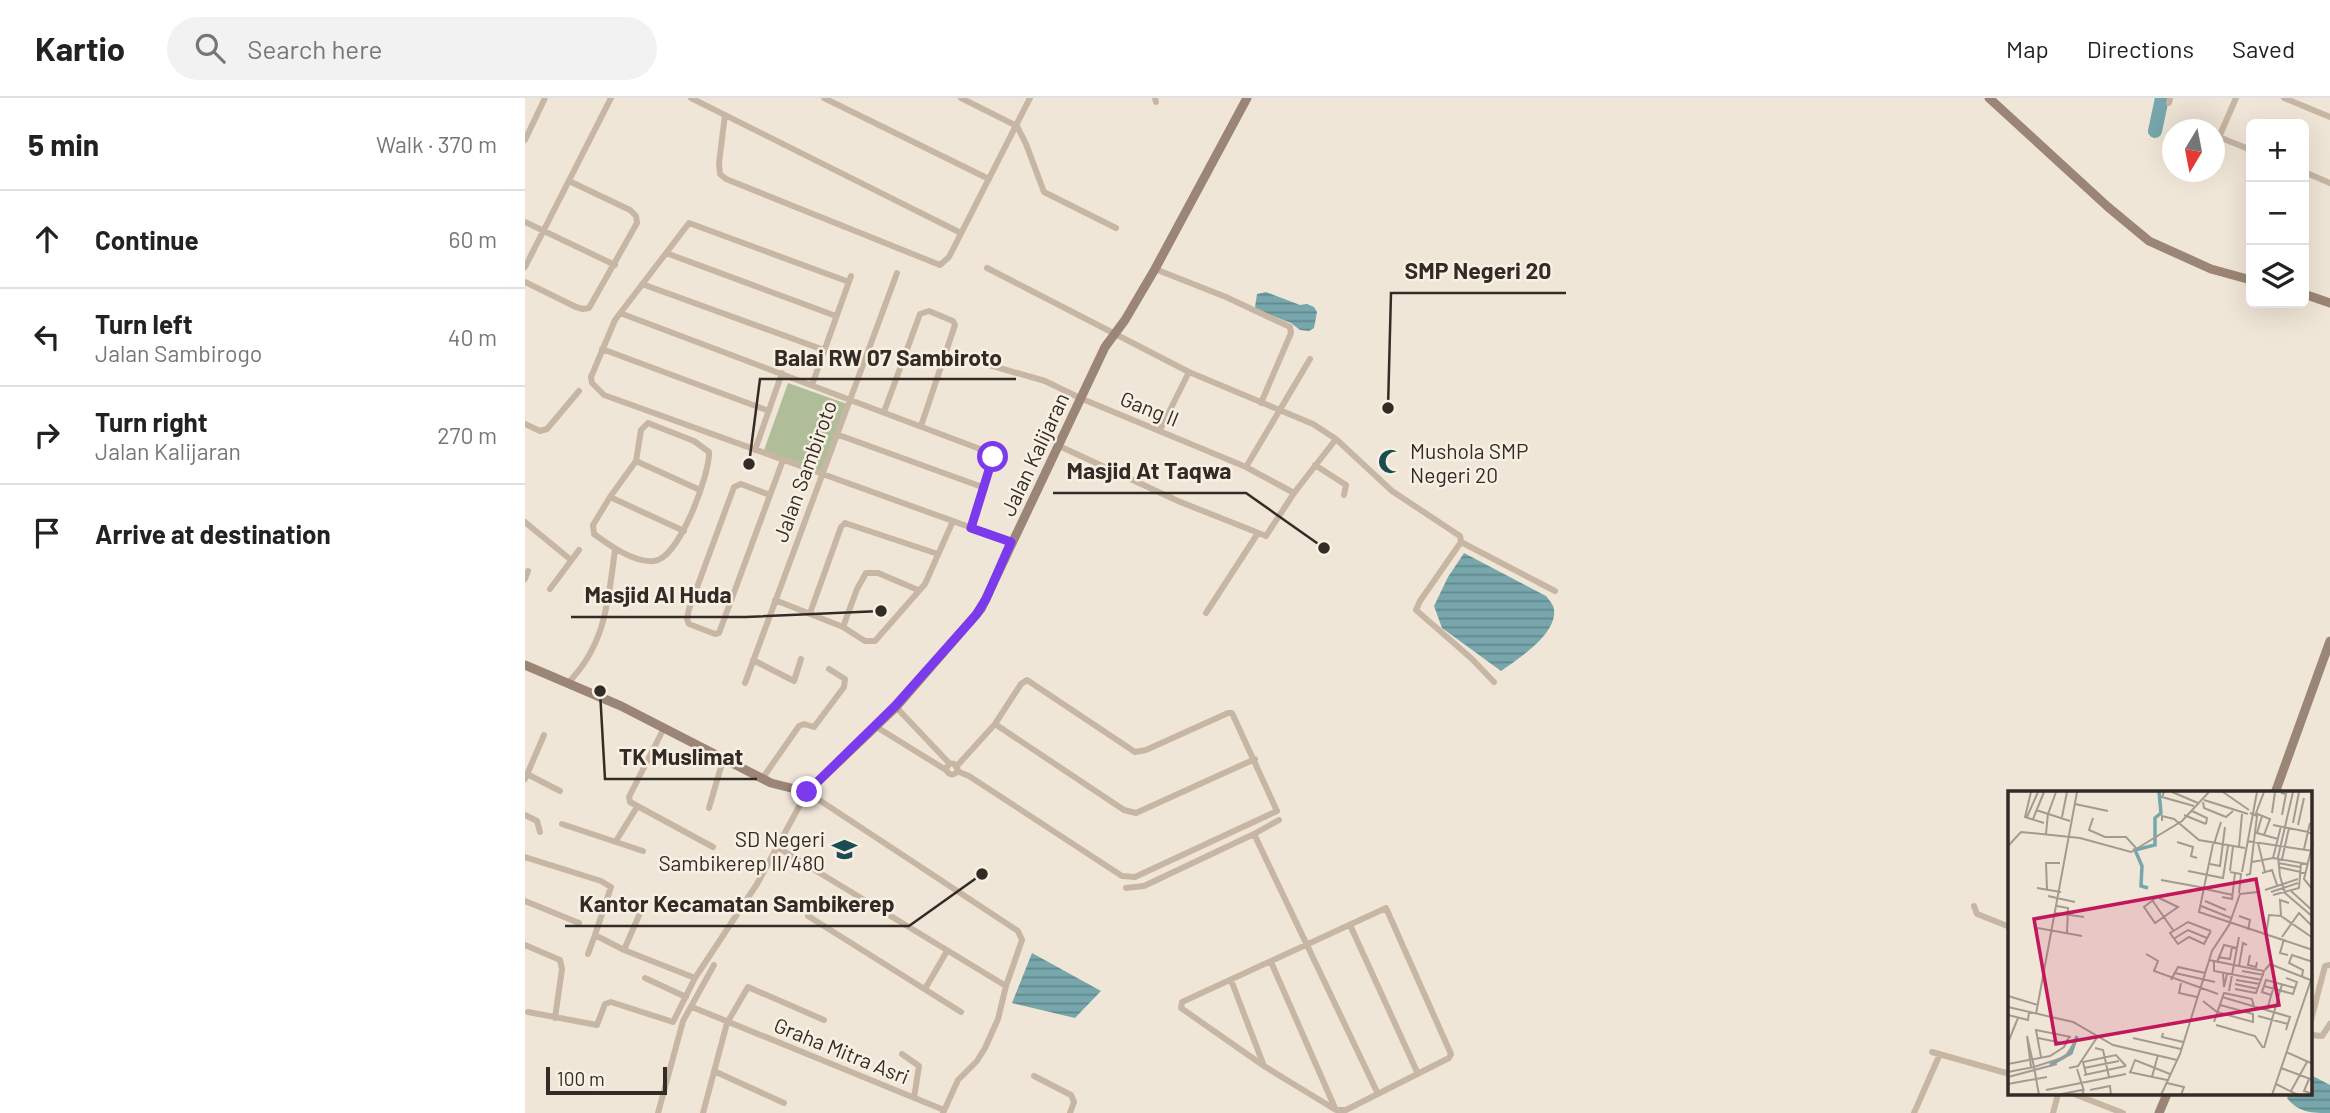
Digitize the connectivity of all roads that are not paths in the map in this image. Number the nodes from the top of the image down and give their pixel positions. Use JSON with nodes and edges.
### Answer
{"nodes":[{"id":1,"x":545,"y":98,"type":"edge"},
{"id":2,"x":611,"y":98,"type":"edge"},
{"id":3,"x":691,"y":98,"type":"edge"},
{"id":4,"x":824,"y":98,"type":"edge"},
{"id":5,"x":961,"y":98,"type":"edge"},
{"id":6,"x":1030,"y":98,"type":"edge"},
{"id":7,"x":1247,"y":98,"type":"edge"},
{"id":8,"x":1990,"y":98,"type":"edge"},
{"id":9,"x":2237,"y":98,"type":"edge"},
{"id":10,"x":2284,"y":98,"type":"edge"},
{"id":11,"x":723,"y":114,"type":"junction"},
{"id":12,"x":2330,"y":117,"type":"edge"},
{"id":13,"x":2225,"y":121,"type":"edge"},
{"id":14,"x":1017,"y":126,"type":"junction"},
{"id":15,"x":2225,"y":139,"type":"edge"},
{"id":16,"x":525,"y":140,"type":"edge"},
{"id":17,"x":2246,"y":148,"type":"edge"},
{"id":18,"x":2309,"y":174,"type":"edge"},
{"id":19,"x":989,"y":179,"type":"junction"},
{"id":20,"x":569,"y":181,"type":"junction"},
{"id":21,"x":2330,"y":183,"type":"edge"},
{"id":22,"x":525,"y":222,"type":"edge"},
{"id":23,"x":1116,"y":228,"type":"dead end"},
{"id":24,"x":544,"y":231,"type":"junction"},
{"id":25,"x":961,"y":233,"type":"junction"},
{"id":26,"x":666,"y":253,"type":"junction"},
{"id":27,"x":615,"y":265,"type":"junction"},
{"id":28,"x":525,"y":267,"type":"edge"},
{"id":29,"x":987,"y":268,"type":"dead end"},
{"id":30,"x":1155,"y":269,"type":"junction"},
{"id":31,"x":897,"y":272,"type":"dead end"},
{"id":32,"x":2246,"y":279,"type":"edge"},
{"id":33,"x":525,"y":282,"type":"edge"},
{"id":34,"x":642,"y":284,"type":"junction"},
{"id":35,"x":2309,"y":296,"type":"edge"},
{"id":36,"x":2330,"y":303,"type":"edge"},
{"id":37,"x":620,"y":313,"type":"junction"},
{"id":38,"x":836,"y":316,"type":"junction"},
{"id":39,"x":1115,"y":332,"type":"junction"},
{"id":40,"x":603,"y":349,"type":"junction"},
{"id":41,"x":824,"y":350,"type":"junction"},
{"id":42,"x":1310,"y":359,"type":"dead end"},
{"id":43,"x":989,"y":365,"type":"dead end"},
{"id":44,"x":1189,"y":372,"type":"junction"},
{"id":45,"x":782,"y":373,"type":"junction"},
{"id":46,"x":812,"y":385,"type":"junction"},
{"id":47,"x":579,"y":391,"type":"dead end"},
{"id":48,"x":1080,"y":398,"type":"junction"},
{"id":49,"x":849,"y":399,"type":"junction"},
{"id":50,"x":1261,"y":403,"type":"junction"},
{"id":51,"x":1280,"y":410,"type":"junction"},
{"id":52,"x":769,"y":411,"type":"junction"},
{"id":53,"x":884,"y":412,"type":"junction"},
{"id":54,"x":525,"y":424,"type":"edge"},
{"id":55,"x":921,"y":426,"type":"junction"},
{"id":56,"x":1160,"y":430,"type":"junction"},
{"id":57,"x":836,"y":433,"type":"junction"},
{"id":58,"x":1336,"y":439,"type":"junction"},
{"id":59,"x":1057,"y":445,"type":"junction"},
{"id":60,"x":755,"y":450,"type":"junction"},
{"id":61,"x":783,"y":460,"type":"junction"},
{"id":62,"x":636,"y":461,"type":"junction"},
{"id":63,"x":1315,"y":465,"type":"junction"},
{"id":64,"x":1246,"y":467,"type":"junction"},
{"id":65,"x":821,"y":474,"type":"junction"},
{"id":66,"x":985,"y":488,"type":"junction"},
{"id":67,"x":700,"y":489,"type":"junction"},
{"id":68,"x":1294,"y":493,"type":"junction"},
{"id":69,"x":770,"y":495,"type":"junction"},
{"id":70,"x":1344,"y":495,"type":"dead end"},
{"id":71,"x":610,"y":497,"type":"junction"},
{"id":72,"x":953,"y":521,"type":"junction"},
{"id":73,"x":526,"y":525,"type":"edge"},
{"id":74,"x":971,"y":528,"type":"junction"},
{"id":75,"x":684,"y":531,"type":"junction"},
{"id":76,"x":1258,"y":533,"type":"junction"},
{"id":77,"x":1011,"y":542,"type":"junction"},
{"id":78,"x":1461,"y":542,"type":"junction"},
{"id":79,"x":579,"y":550,"type":"dead end"},
{"id":80,"x":615,"y":550,"type":"junction"},
{"id":81,"x":938,"y":554,"type":"junction"},
{"id":82,"x":571,"y":560,"type":"junction"},
{"id":83,"x":528,"y":570,"type":"dead end"},
{"id":84,"x":525,"y":579,"type":"edge"},
{"id":85,"x":550,"y":589,"type":"dead end"},
{"id":86,"x":918,"y":590,"type":"junction"},
{"id":87,"x":1555,"y":592,"type":"dead end"},
{"id":88,"x":775,"y":600,"type":"junction"},
{"id":89,"x":810,"y":613,"type":"junction"},
{"id":90,"x":1206,"y":613,"type":"dead end"},
{"id":91,"x":843,"y":627,"type":"junction"},
{"id":92,"x":2330,"y":641,"type":"edge"},
{"id":93,"x":801,"y":659,"type":"dead end"},
{"id":94,"x":753,"y":660,"type":"junction"},
{"id":95,"x":525,"y":665,"type":"edge"},
{"id":96,"x":829,"y":669,"type":"dead end"},
{"id":97,"x":745,"y":682,"type":"dead end"},
{"id":98,"x":1493,"y":682,"type":"dead end"},
{"id":99,"x":568,"y":683,"type":"junction"},
{"id":100,"x":895,"y":706,"type":"junction"},
{"id":101,"x":995,"y":724,"type":"junction"},
{"id":102,"x":876,"y":726,"type":"junction"},
{"id":103,"x":664,"y":728,"type":"junction"},
{"id":104,"x":544,"y":735,"type":"dead end"},
{"id":105,"x":1255,"y":759,"type":"junction"},
{"id":106,"x":723,"y":760,"type":"junction"},
{"id":107,"x":952,"y":768,"type":"junction"},
{"id":108,"x":526,"y":776,"type":"edge"},
{"id":109,"x":762,"y":779,"type":"junction"},
{"id":110,"x":560,"y":791,"type":"dead end"},
{"id":111,"x":2276,"y":791,"type":"edge"},
{"id":112,"x":807,"y":792,"type":"junction"},
{"id":113,"x":637,"y":807,"type":"junction"},
{"id":114,"x":709,"y":807,"type":"dead end"},
{"id":115,"x":525,"y":815,"type":"edge"},
{"id":116,"x":1279,"y":820,"type":"dead end"},
{"id":117,"x":562,"y":824,"type":"dead end"},
{"id":118,"x":540,"y":832,"type":"dead end"},
{"id":119,"x":1254,"y":834,"type":"junction"},
{"id":120,"x":616,"y":841,"type":"junction"},
{"id":121,"x":777,"y":846,"type":"junction"},
{"id":122,"x":713,"y":847,"type":"dead end"},
{"id":123,"x":643,"y":851,"type":"dead end"},
{"id":124,"x":1190,"y":852,"type":"junction"},
{"id":125,"x":525,"y":857,"type":"edge"},
{"id":126,"x":1195,"y":862,"type":"junction"},
{"id":127,"x":1126,"y":888,"type":"dead end"},
{"id":128,"x":525,"y":901,"type":"edge"},
{"id":129,"x":643,"y":906,"type":"dead end"},
{"id":130,"x":1974,"y":906,"type":"dead end"},
{"id":131,"x":808,"y":916,"type":"dead end"},
{"id":132,"x":579,"y":923,"type":"dead end"},
{"id":133,"x":1350,"y":925,"type":"junction"},
{"id":134,"x":2008,"y":926,"type":"edge"},
{"id":135,"x":595,"y":935,"type":"junction"},
{"id":136,"x":1308,"y":944,"type":"junction"},
{"id":137,"x":525,"y":945,"type":"edge"},
{"id":138,"x":625,"y":950,"type":"junction"},
{"id":139,"x":947,"y":951,"type":"junction"},
{"id":140,"x":587,"y":954,"type":"dead end"},
{"id":141,"x":1271,"y":962,"type":"junction"},
{"id":142,"x":714,"y":965,"type":"dead end"},
{"id":143,"x":2330,"y":965,"type":"edge"},
{"id":144,"x":645,"y":978,"type":"dead end"},
{"id":145,"x":695,"y":978,"type":"junction"},
{"id":146,"x":1231,"y":980,"type":"junction"},
{"id":147,"x":1006,"y":986,"type":"junction"},
{"id":148,"x":925,"y":989,"type":"junction"},
{"id":149,"x":686,"y":997,"type":"junction"},
{"id":150,"x":692,"y":1007,"type":"junction"},
{"id":151,"x":528,"y":1012,"type":"dead end"},
{"id":152,"x":961,"y":1012,"type":"dead end"},
{"id":153,"x":2312,"y":1016,"type":"edge"},
{"id":154,"x":555,"y":1018,"type":"junction"},
{"id":155,"x":824,"y":1020,"type":"dead end"},
{"id":156,"x":727,"y":1023,"type":"junction"},
{"id":157,"x":2330,"y":1024,"type":"edge"},
{"id":158,"x":2312,"y":1035,"type":"edge"},
{"id":159,"x":1932,"y":1052,"type":"dead end"},
{"id":160,"x":902,"y":1054,"type":"dead end"},
{"id":161,"x":1940,"y":1054,"type":"junction"},
{"id":162,"x":1264,"y":1066,"type":"junction"},
{"id":163,"x":714,"y":1070,"type":"junction"},
{"id":164,"x":2008,"y":1073,"type":"edge"},
{"id":165,"x":1418,"y":1074,"type":"junction"},
{"id":166,"x":1034,"y":1076,"type":"dead end"},
{"id":167,"x":1378,"y":1094,"type":"junction"},
{"id":168,"x":2057,"y":1096,"type":"edge"},
{"id":169,"x":2079,"y":1096,"type":"edge"},
{"id":170,"x":2166,"y":1096,"type":"edge"},
{"id":171,"x":915,"y":1098,"type":"junction"},
{"id":172,"x":784,"y":1103,"type":"dead end"},
{"id":173,"x":1336,"y":1110,"type":"junction"},
{"id":174,"x":943,"y":1111,"type":"edge"},
{"id":175,"x":704,"y":1112,"type":"edge"},
{"id":176,"x":658,"y":1113,"type":"edge"},
{"id":177,"x":1070,"y":1113,"type":"edge"},
{"id":178,"x":1915,"y":1113,"type":"edge"},
{"id":179,"x":2053,"y":1113,"type":"edge"},
{"id":180,"x":2123,"y":1113,"type":"edge"},
{"id":181,"x":2159,"y":1113,"type":"edge"}],
"edges":[{"from":1,"to":16,"type":"street"},
{"from":2,"to":20,"type":"street"},
{"from":3,"to":11,"type":"street"},
{"from":4,"to":19,"type":"street"},
{"from":5,"to":14,"type":"street"},
{"from":6,"to":14,"type":"street"},
{"from":7,"to":30,"type":"street","name":"Jalan Kalijaran"},
{"from":8,"to":32,"type":"street"},
{"from":9,"to":13,"type":"street"},
{"from":10,"to":12,"type":"street"},
{"from":11,"to":25,"type":"street"},
{"from":11,"to":25,"type":"street"},
{"from":14,"to":19,"type":"street"},
{"from":14,"to":23,"type":"street"},
{"from":15,"to":17,"type":"street"},
{"from":18,"to":21,"type":"street"},
{"from":19,"to":25,"type":"street"},
{"from":20,"to":24,"type":"street"},
{"from":20,"to":27,"type":"street"},
{"from":22,"to":24,"type":"street"},
{"from":24,"to":27,"type":"street"},
{"from":24,"to":28,"type":"street"},
{"from":26,"to":34,"type":"street"},
{"from":26,"to":38,"type":"street"},
{"from":26,"to":38,"type":"street"},
{"from":27,"to":33,"type":"street"},
{"from":29,"to":39,"type":"street"},
{"from":30,"to":39,"type":"street","name":"Jalan Kalijaran"},
{"from":30,"to":50,"type":"street"},
{"from":31,"to":49,"type":"street","name":"Jalan Sambiroto"},
{"from":34,"to":37,"type":"street"},
{"from":34,"to":41,"type":"street"},
{"from":35,"to":36,"type":"street"},
{"from":37,"to":40,"type":"street"},
{"from":37,"to":45,"type":"street"},
{"from":38,"to":41,"type":"street"},
{"from":39,"to":44,"type":"street"},
{"from":39,"to":48,"type":"street","name":"Jalan Kalijaran"},
{"from":40,"to":52,"type":"street"},
{"from":40,"to":60,"type":"street"},
{"from":41,"to":46,"type":"street"},
{"from":42,"to":51,"type":"street"},
{"from":43,"to":48,"type":"street","name":"Gang II"},
{"from":44,"to":50,"type":"street"},
{"from":44,"to":56,"type":"street"},
{"from":45,"to":46,"type":"street"},
{"from":45,"to":52,"type":"street"},
{"from":46,"to":49,"type":"street"},
{"from":47,"to":54,"type":"street"},
{"from":48,"to":56,"type":"street","name":"Gang II"},
{"from":48,"to":59,"type":"street","name":"Jalan Kalijaran"},
{"from":49,"to":53,"type":"street"},
{"from":49,"to":57,"type":"street","name":"Jalan Sambiroto"},
{"from":50,"to":51,"type":"street"},
{"from":51,"to":58,"type":"street"},
{"from":51,"to":64,"type":"street"},
{"from":52,"to":60,"type":"street"},
{"from":53,"to":55,"type":"street"},
{"from":53,"to":55,"type":"street"},
{"from":55,"to":66,"type":"street"},
{"from":56,"to":64,"type":"street","name":"Gang II"},
{"from":57,"to":65,"type":"street","name":"Jalan Sambiroto"},
{"from":57,"to":66,"type":"street"},
{"from":58,"to":63,"type":"street"},
{"from":58,"to":78,"type":"street"},
{"from":59,"to":76,"type":"street"},
{"from":59,"to":77,"type":"street","name":"Jalan Kalijaran"},
{"from":60,"to":61,"type":"street"},
{"from":61,"to":65,"type":"street"},
{"from":61,"to":69,"type":"street"},
{"from":62,"to":67,"type":"street"},
{"from":62,"to":67,"type":"street"},
{"from":62,"to":71,"type":"street"},
{"from":63,"to":68,"type":"street"},
{"from":63,"to":70,"type":"street"},
{"from":64,"to":68,"type":"street","name":"Gang II"},
{"from":65,"to":72,"type":"street"},
{"from":65,"to":88,"type":"street","name":"Jalan Sambiroto"},
{"from":66,"to":74,"type":"street"},
{"from":67,"to":75,"type":"street"},
{"from":68,"to":76,"type":"street"},
{"from":69,"to":69,"type":"street"},
{"from":71,"to":75,"type":"street"},
{"from":71,"to":80,"type":"street"},
{"from":72,"to":74,"type":"street"},
{"from":72,"to":81,"type":"street"},
{"from":73,"to":82,"type":"street"},
{"from":74,"to":77,"type":"street"},
{"from":75,"to":80,"type":"street"},
{"from":76,"to":90,"type":"street"},
{"from":77,"to":100,"type":"street","name":"Jalan Kalijaran"},
{"from":78,"to":87,"type":"street"},
{"from":78,"to":98,"type":"street"},
{"from":79,"to":82,"type":"street"},
{"from":80,"to":99,"type":"street"},
{"from":81,"to":86,"type":"street"},
{"from":81,"to":89,"type":"street"},
{"from":82,"to":85,"type":"street"},
{"from":83,"to":84,"type":"street"},
{"from":86,"to":91,"type":"street"},
{"from":86,"to":91,"type":"street"},
{"from":88,"to":89,"type":"street"},
{"from":88,"to":94,"type":"street","name":"Jalan Sambiroto"},
{"from":89,"to":91,"type":"street"},
{"from":92,"to":111,"type":"street"},
{"from":93,"to":94,"type":"street"},
{"from":94,"to":97,"type":"street","name":"Jalan Sambiroto"},
{"from":95,"to":99,"type":"street"},
{"from":96,"to":109,"type":"street"},
{"from":99,"to":103,"type":"street"},
{"from":100,"to":102,"type":"street","name":"Jalan Kalijaran"},
{"from":100,"to":107,"type":"street"},
{"from":101,"to":105,"type":"street"},
{"from":101,"to":105,"type":"street"},
{"from":101,"to":107,"type":"street"},
{"from":102,"to":107,"type":"street"},
{"from":102,"to":112,"type":"street","name":"Jalan Kalijaran"},
{"from":103,"to":106,"type":"street"},
{"from":103,"to":113,"type":"street"},
{"from":104,"to":108,"type":"street"},
{"from":105,"to":124,"type":"street"},
{"from":106,"to":109,"type":"street"},
{"from":106,"to":114,"type":"street"},
{"from":107,"to":124,"type":"street"},
{"from":108,"to":110,"type":"street"},
{"from":109,"to":112,"type":"street"},
{"from":112,"to":121,"type":"street"},
{"from":112,"to":147,"type":"street"},
{"from":113,"to":120,"type":"street"},
{"from":113,"to":122,"type":"street"},
{"from":115,"to":118,"type":"street"},
{"from":116,"to":119,"type":"street"},
{"from":117,"to":120,"type":"street"},
{"from":119,"to":126,"type":"street"},
{"from":119,"to":136,"type":"street"},
{"from":120,"to":123,"type":"street"},
{"from":121,"to":139,"type":"street"},
{"from":121,"to":145,"type":"street"},
{"from":124,"to":126,"type":"street"},
{"from":125,"to":135,"type":"street"},
{"from":126,"to":127,"type":"street"},
{"from":128,"to":132,"type":"street"},
{"from":129,"to":138,"type":"street"},
{"from":130,"to":134,"type":"street"},
{"from":131,"to":148,"type":"street"},
{"from":133,"to":136,"type":"street"},
{"from":133,"to":165,"type":"street"},
{"from":133,"to":165,"type":"street"},
{"from":135,"to":138,"type":"street"},
{"from":135,"to":140,"type":"street"},
{"from":136,"to":141,"type":"street"},
{"from":136,"to":167,"type":"street"},
{"from":137,"to":154,"type":"street"},
{"from":138,"to":145,"type":"street"},
{"from":139,"to":147,"type":"street"},
{"from":139,"to":148,"type":"street"},
{"from":141,"to":146,"type":"street"},
{"from":141,"to":173,"type":"street"},
{"from":142,"to":150,"type":"street"},
{"from":143,"to":153,"type":"street"},
{"from":144,"to":149,"type":"street"},
{"from":145,"to":149,"type":"street"},
{"from":146,"to":162,"type":"street"},
{"from":146,"to":162,"type":"street"},
{"from":147,"to":174,"type":"street"},
{"from":148,"to":152,"type":"street"},
{"from":149,"to":154,"type":"street"},
{"from":150,"to":156,"type":"street","name":"Graha Mitra Asri"},
{"from":150,"to":176,"type":"street"},
{"from":151,"to":154,"type":"street"},
{"from":155,"to":156,"type":"street","name":"Graha Mitra Asri"},
{"from":156,"to":163,"type":"street","name":"Graha Mitra Asri"},
{"from":156,"to":171,"type":"street","name":"Graha Mitra Asri"},
{"from":157,"to":158,"type":"street"},
{"from":159,"to":161,"type":"street"},
{"from":160,"to":171,"type":"street"},
{"from":161,"to":164,"type":"street"},
{"from":161,"to":178,"type":"street"},
{"from":162,"to":173,"type":"street"},
{"from":163,"to":172,"type":"street"},
{"from":163,"to":175,"type":"street","name":"Graha Mitra Asri"},
{"from":165,"to":167,"type":"street"},
{"from":166,"to":177,"type":"street"},
{"from":167,"to":173,"type":"street"},
{"from":168,"to":179,"type":"street"},
{"from":169,"to":180,"type":"street"},
{"from":170,"to":181,"type":"street"},
{"from":171,"to":174,"type":"street","name":"Graha Mitra Asri"}]}
